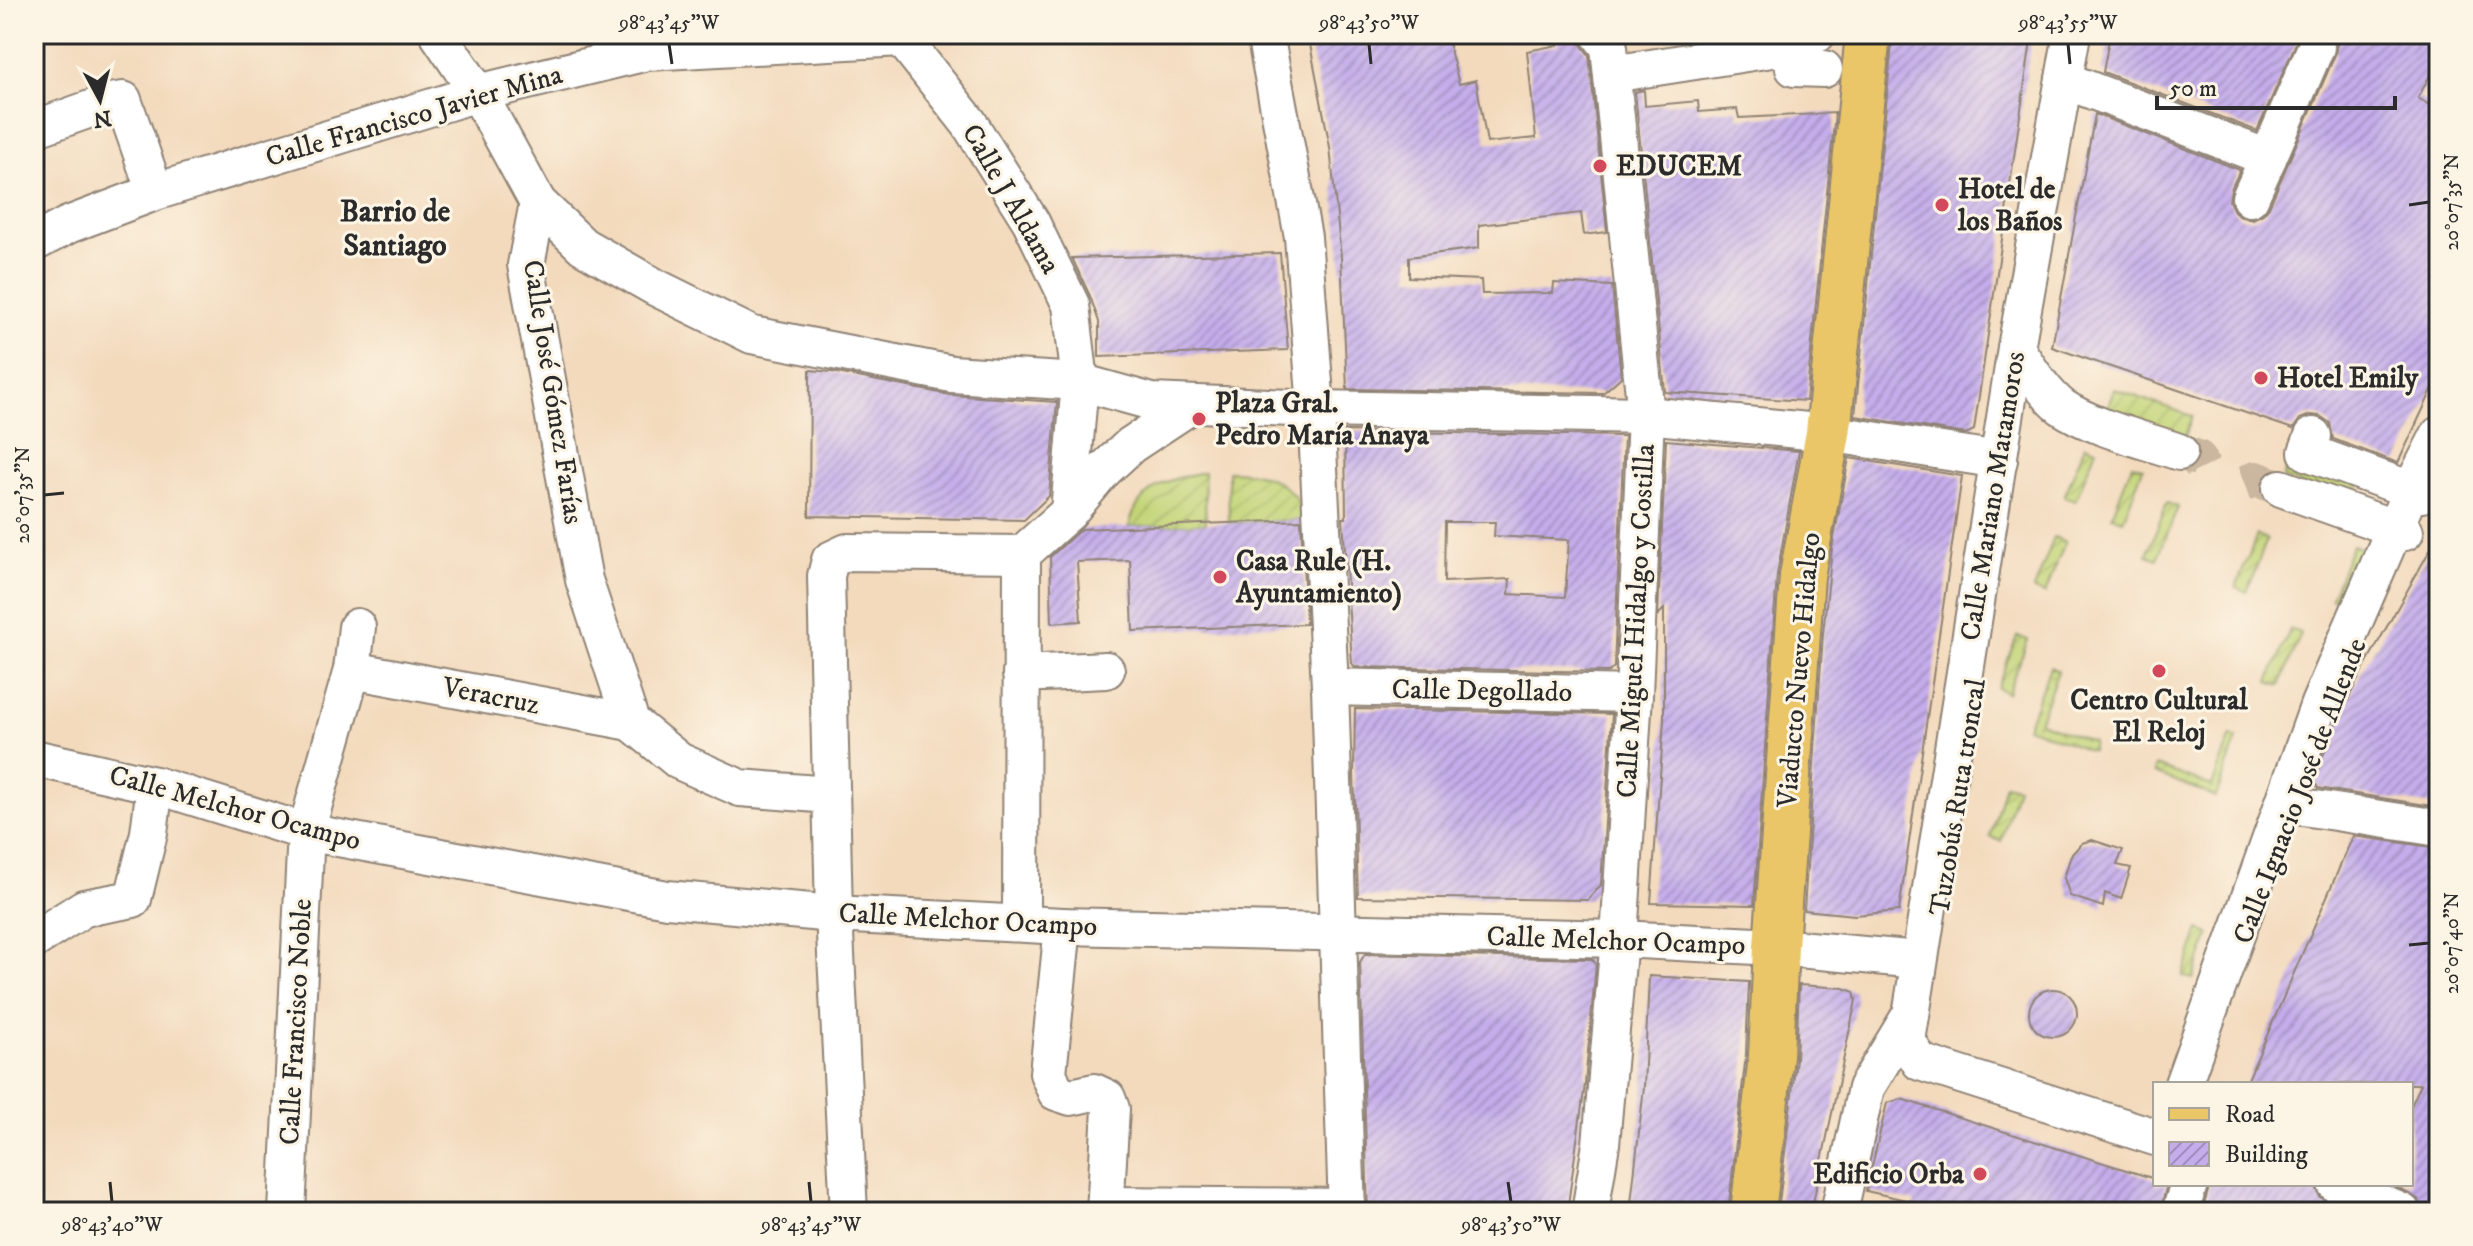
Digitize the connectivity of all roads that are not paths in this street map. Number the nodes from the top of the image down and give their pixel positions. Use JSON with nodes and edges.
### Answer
{"nodes":[{"id":1,"x":438,"y":34,"type":"edge"},
{"id":2,"x":1265,"y":34,"type":"edge"},
{"id":3,"x":1599,"y":34,"type":"edge"},
{"id":4,"x":1868,"y":34,"type":"edge"},
{"id":5,"x":2072,"y":34,"type":"edge"},
{"id":6,"x":2085,"y":34,"type":"edge"},
{"id":7,"x":902,"y":36,"type":"edge"},
{"id":8,"x":1804,"y":40,"type":"edge"},
{"id":9,"x":648,"y":43,"type":"edge"},
{"id":10,"x":2316,"y":47,"type":"dead end"},
{"id":11,"x":1824,"y":69,"type":"dead end"},
{"id":12,"x":1612,"y":74,"type":"junction"},
{"id":13,"x":2070,"y":83,"type":"junction"},
{"id":14,"x":478,"y":93,"type":"junction"},
{"id":15,"x":34,"y":129,"type":"edge"},
{"id":16,"x":2268,"y":158,"type":"junction"},
{"id":17,"x":155,"y":192,"type":"junction"},
{"id":18,"x":2250,"y":198,"type":"dead end"},
{"id":19,"x":538,"y":203,"type":"junction"},
{"id":20,"x":34,"y":243,"type":"edge"},
{"id":21,"x":2022,"y":357,"type":"junction"},
{"id":22,"x":1080,"y":382,"type":"junction"},
{"id":23,"x":1193,"y":404,"type":"junction"},
{"id":24,"x":1316,"y":409,"type":"junction"},
{"id":25,"x":1646,"y":415,"type":"junction"},
{"id":26,"x":1828,"y":433,"type":"junction"},
{"id":27,"x":2439,"y":435,"type":"edge"},
{"id":28,"x":2313,"y":436,"type":"dead end"},
{"id":29,"x":2179,"y":452,"type":"tunnel mouth"},
{"id":30,"x":2439,"y":459,"type":"edge"},
{"id":31,"x":1999,"y":460,"type":"junction"},
{"id":32,"x":2281,"y":488,"type":"tunnel mouth"},
{"id":33,"x":2417,"y":492,"type":"junction"},
{"id":34,"x":1069,"y":512,"type":"junction"},
{"id":35,"x":2400,"y":530,"type":"junction"},
{"id":36,"x":1022,"y":554,"type":"junction"},
{"id":37,"x":357,"y":627,"type":"dead end"},
{"id":38,"x":352,"y":670,"type":"junction"},
{"id":39,"x":1106,"y":670,"type":"dead end"},
{"id":40,"x":1021,"y":674,"type":"junction"},
{"id":41,"x":1330,"y":687,"type":"junction"},
{"id":42,"x":1634,"y":694,"type":"junction"},
{"id":43,"x":631,"y":722,"type":"junction"},
{"id":44,"x":34,"y":758,"type":"edge"},
{"id":45,"x":155,"y":785,"type":"junction"},
{"id":46,"x":830,"y":795,"type":"junction"},
{"id":47,"x":2290,"y":805,"type":"junction"},
{"id":48,"x":2439,"y":828,"type":"edge"},
{"id":49,"x":306,"y":832,"type":"junction"},
{"id":50,"x":834,"y":914,"type":"junction"},
{"id":51,"x":1021,"y":923,"type":"junction"},
{"id":52,"x":1063,"y":926,"type":"junction"},
{"id":53,"x":1338,"y":931,"type":"junction"},
{"id":54,"x":1619,"y":939,"type":"junction"},
{"id":55,"x":34,"y":940,"type":"edge"},
{"id":56,"x":1776,"y":947,"type":"junction"},
{"id":57,"x":1915,"y":985,"type":"junction"},
{"id":58,"x":2184,"y":1082,"type":"edge"},
{"id":59,"x":2194,"y":1082,"type":"edge"},
{"id":60,"x":2153,"y":1136,"type":"edge"},
{"id":61,"x":2191,"y":1186,"type":"edge"},
{"id":62,"x":2341,"y":1186,"type":"edge"},
{"id":63,"x":1105,"y":1208,"type":"edge"},
{"id":64,"x":1347,"y":1210,"type":"edge"},
{"id":65,"x":287,"y":1212,"type":"edge"},
{"id":66,"x":849,"y":1212,"type":"edge"},
{"id":67,"x":1590,"y":1212,"type":"edge"},
{"id":68,"x":1753,"y":1212,"type":"edge"},
{"id":69,"x":1829,"y":1212,"type":"edge"},
{"id":70,"x":1839,"y":1212,"type":"edge"},
{"id":71,"x":2182,"y":1212,"type":"edge"},
{"id":72,"x":2402,"y":1212,"type":"edge"}],
"edges":[{"from":1,"to":14,"type":"street"},
{"from":2,"to":24,"type":"street"},
{"from":3,"to":12,"type":"street","name":"Calle Miguel Hidalgo y Costilla"},
{"from":4,"to":26,"type":"main road","name":"Viaducto Nuevo Hidalgo"},
{"from":5,"to":13,"type":"street"},
{"from":6,"to":13,"type":"street","name":"Tuzobús Ruta troncal"},
{"from":7,"to":9,"type":"street","name":"Calle Francisco Javier Mina"},
{"from":7,"to":22,"type":"street","name":"Calle J Aldama"},
{"from":8,"to":11,"type":"street"},
{"from":8,"to":12,"type":"street"},
{"from":9,"to":14,"type":"street","name":"Calle Francisco Javier Mina"},
{"from":10,"to":16,"type":"street"},
{"from":12,"to":25,"type":"street","name":"Calle Miguel Hidalgo y Costilla"},
{"from":13,"to":16,"type":"street"},
{"from":13,"to":21,"type":"street","name":"Tuzobús Ruta troncal"},
{"from":14,"to":17,"type":"street","name":"Calle Francisco Javier Mina"},
{"from":14,"to":19,"type":"street"},
{"from":15,"to":17,"type":"street"},
{"from":16,"to":18,"type":"street"},
{"from":17,"to":20,"type":"street","name":"Calle Francisco Javier Mina"},
{"from":19,"to":22,"type":"street"},
{"from":19,"to":43,"type":"street","name":"Calle José Gómez Farías"},
{"from":21,"to":29,"type":"street"},
{"from":21,"to":31,"type":"street","name":"Calle Mariano Matamoros"},
{"from":21,"to":57,"type":"street","name":"Tuzobús Ruta troncal"},
{"from":22,"to":23,"type":"street"},
{"from":22,"to":34,"type":"street","name":"Calle J Aldama"},
{"from":23,"to":24,"type":"street"},
{"from":23,"to":34,"type":"street"},
{"from":24,"to":25,"type":"street"},
{"from":24,"to":41,"type":"street"},
{"from":25,"to":26,"type":"street"},
{"from":25,"to":42,"type":"street","name":"Calle Miguel Hidalgo y Costilla"},
{"from":26,"to":31,"type":"street"},
{"from":26,"to":56,"type":"main road","name":"Viaducto Nuevo Hidalgo"},
{"from":27,"to":33,"type":"street"},
{"from":28,"to":33,"type":"street"},
{"from":30,"to":33,"type":"street","name":"Calle Ignacio José de Allende"},
{"from":31,"to":57,"type":"street","name":"Calle Mariano Matamoros"},
{"from":32,"to":35,"type":"street"},
{"from":33,"to":35,"type":"street","name":"Calle Ignacio José de Allende"},
{"from":34,"to":36,"type":"street"},
{"from":35,"to":47,"type":"street","name":"Calle Ignacio José de Allende"},
{"from":35,"to":58,"type":"street"},
{"from":36,"to":40,"type":"street"},
{"from":36,"to":46,"type":"street"},
{"from":37,"to":38,"type":"street","name":"Calle Francisco Noble"},
{"from":38,"to":43,"type":"street","name":"Veracruz"},
{"from":38,"to":49,"type":"street","name":"Calle Francisco Noble"},
{"from":39,"to":40,"type":"street"},
{"from":40,"to":51,"type":"street"},
{"from":41,"to":42,"type":"street","name":"Calle Degollado"},
{"from":41,"to":53,"type":"street"},
{"from":42,"to":54,"type":"street","name":"Calle Miguel Hidalgo y Costilla"},
{"from":43,"to":46,"type":"street"},
{"from":44,"to":45,"type":"street","name":"Calle Melchor Ocampo"},
{"from":45,"to":49,"type":"street","name":"Calle Melchor Ocampo"},
{"from":45,"to":55,"type":"street"},
{"from":46,"to":50,"type":"street"},
{"from":47,"to":48,"type":"street"},
{"from":47,"to":59,"type":"street","name":"Calle Ignacio José de Allende"},
{"from":49,"to":50,"type":"street","name":"Calle Melchor Ocampo"},
{"from":49,"to":65,"type":"street","name":"Calle Francisco Noble"},
{"from":50,"to":51,"type":"street","name":"Calle Melchor Ocampo"},
{"from":50,"to":66,"type":"street"},
{"from":51,"to":52,"type":"street","name":"Calle Melchor Ocampo"},
{"from":52,"to":53,"type":"street","name":"Calle Melchor Ocampo"},
{"from":52,"to":63,"type":"street"},
{"from":53,"to":54,"type":"street","name":"Calle Melchor Ocampo"},
{"from":53,"to":64,"type":"street"},
{"from":54,"to":56,"type":"street","name":"Calle Melchor Ocampo"},
{"from":54,"to":67,"type":"street","name":"Calle Miguel Hidalgo y Costilla"},
{"from":56,"to":57,"type":"street","name":"Calle Melchor Ocampo"},
{"from":56,"to":68,"type":"main road","name":"Viaducto Nuevo Hidalgo"},
{"from":57,"to":60,"type":"street"},
{"from":57,"to":69,"type":"street"},
{"from":57,"to":70,"type":"street","name":"Tuzobús Ruta troncal"},
{"from":61,"to":71,"type":"street"},
{"from":62,"to":72,"type":"street"},
{"from":63,"to":64,"type":"street"}]}
